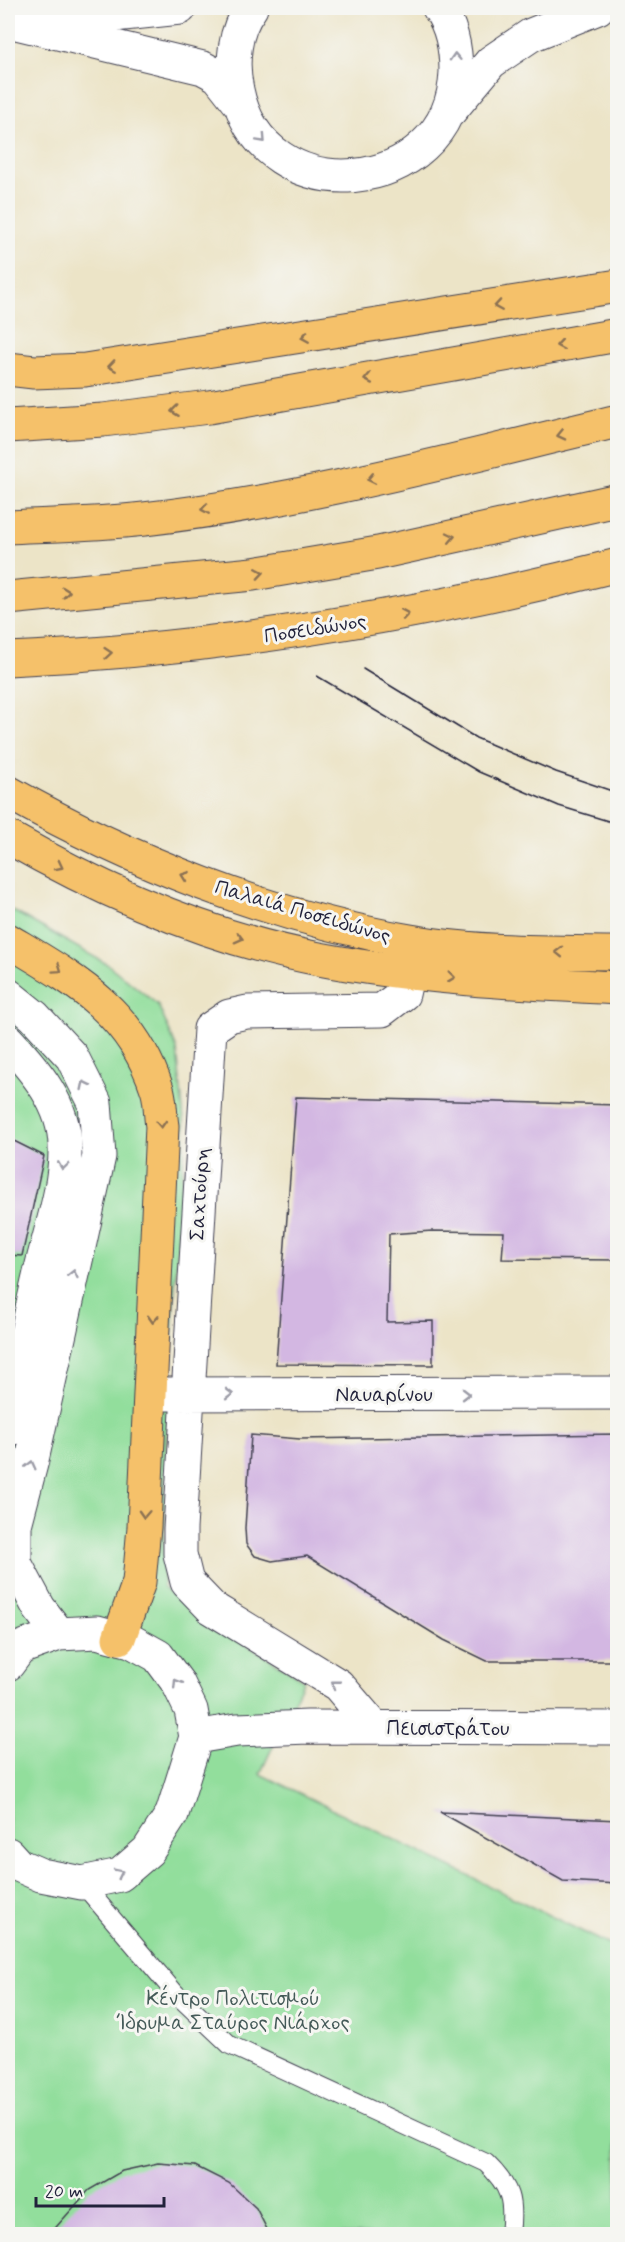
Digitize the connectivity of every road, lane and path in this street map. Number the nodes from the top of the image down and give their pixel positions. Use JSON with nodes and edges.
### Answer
{"nodes":[{"id":1,"x":180,"y":8,"type":"edge"},
{"id":2,"x":251,"y":8,"type":"edge"},
{"id":3,"x":439,"y":8,"type":"edge"},
{"id":4,"x":598,"y":8,"type":"edge"},
{"id":5,"x":16,"y":23,"type":"edge"},
{"id":6,"x":240,"y":104,"type":"junction"},
{"id":7,"x":443,"y":119,"type":"junction"},
{"id":8,"x":618,"y":286,"type":"edge"},
{"id":9,"x":618,"y":335,"type":"edge"},
{"id":10,"x":8,"y":369,"type":"edge"},
{"id":11,"x":618,"y":421,"type":"edge"},
{"id":12,"x":8,"y":426,"type":"edge"},
{"id":13,"x":618,"y":500,"type":"edge"},
{"id":14,"x":8,"y":527,"type":"edge"},
{"id":15,"x":618,"y":565,"type":"edge"},
{"id":16,"x":8,"y":598,"type":"edge"},
{"id":17,"x":8,"y":658,"type":"edge"},
{"id":18,"x":8,"y":792,"type":"edge"},
{"id":19,"x":8,"y":837,"type":"edge"},
{"id":20,"x":8,"y":940,"type":"edge"},
{"id":21,"x":618,"y":953,"type":"edge"},
{"id":22,"x":408,"y":972,"type":"junction"},
{"id":23,"x":618,"y":988,"type":"edge"},
{"id":24,"x":8,"y":995,"type":"edge"},
{"id":25,"x":8,"y":1041,"type":"edge"},
{"id":26,"x":150,"y":1393,"type":"junction"},
{"id":27,"x":618,"y":1393,"type":"edge"},
{"id":28,"x":188,"y":1394,"type":"junction"},
{"id":29,"x":8,"y":1431,"type":"edge"},
{"id":30,"x":187,"y":1582,"type":"joint"},
{"id":31,"x":59,"y":1634,"type":"junction"},
{"id":32,"x":119,"y":1638,"type":"junction"},
{"id":33,"x":8,"y":1664,"type":"edge"},
{"id":34,"x":374,"y":1727,"type":"junction"},
{"id":35,"x":618,"y":1728,"type":"edge"},
{"id":36,"x":196,"y":1737,"type":"junction"},
{"id":37,"x":11,"y":1863,"type":"edge"},
{"id":38,"x":82,"y":1883,"type":"junction"},
{"id":39,"x":510,"y":2235,"type":"edge"}],
"edges":[{"from":1,"to":5,"type":"street"},
{"from":2,"to":6,"type":"street"},
{"from":7,"to":3,"type":"street","one_way":true},
{"from":4,"to":7,"type":"street"},
{"from":5,"to":6,"type":"street"},
{"from":6,"to":7,"type":"street","one_way":true},
{"from":8,"to":10,"type":"main road","one_way":true},
{"from":9,"to":12,"type":"main road","one_way":true},
{"from":11,"to":14,"type":"main road","one_way":true},
{"from":16,"to":13,"type":"main road","one_way":true},
{"from":17,"to":15,"type":"main road","name":"Ποσειδώνος","one_way":true},
{"from":21,"to":18,"type":"main road","name":"Παλαιά Ποσειδώνος","one_way":true},
{"from":19,"to":22,"type":"main road","name":"Παλαιά Ποσειδώνος","one_way":true},
{"from":20,"to":26,"type":"main road","one_way":true},
{"from":22,"to":23,"type":"main road","name":"Παλαιά Ποσειδώνος","one_way":true},
{"from":22,"to":28,"type":"street","name":"Σαχτούρη"},
{"from":31,"to":24,"type":"street","one_way":true},
{"from":25,"to":29,"type":"street","one_way":true},
{"from":26,"to":28,"type":"street","name":"Ναυαρίνου"},
{"from":26,"to":32,"type":"main road","one_way":true},
{"from":28,"to":27,"type":"street","name":"Ναυαρίνου","one_way":true},
{"from":28,"to":30,"type":"street","name":"Σαχτούρη"},
{"from":34,"to":30,"type":"street","name":"Πεισιστράτου","one_way":true},
{"from":31,"to":32,"type":"street"},
{"from":31,"to":33,"type":"street"},
{"from":36,"to":32,"type":"street","one_way":true},
{"from":34,"to":35,"type":"street","name":"Πεισιστράτου"},
{"from":34,"to":36,"type":"street"},
{"from":38,"to":36,"type":"street","one_way":true},
{"from":37,"to":38,"type":"street"},
{"from":38,"to":39,"type":"lane"}]}
